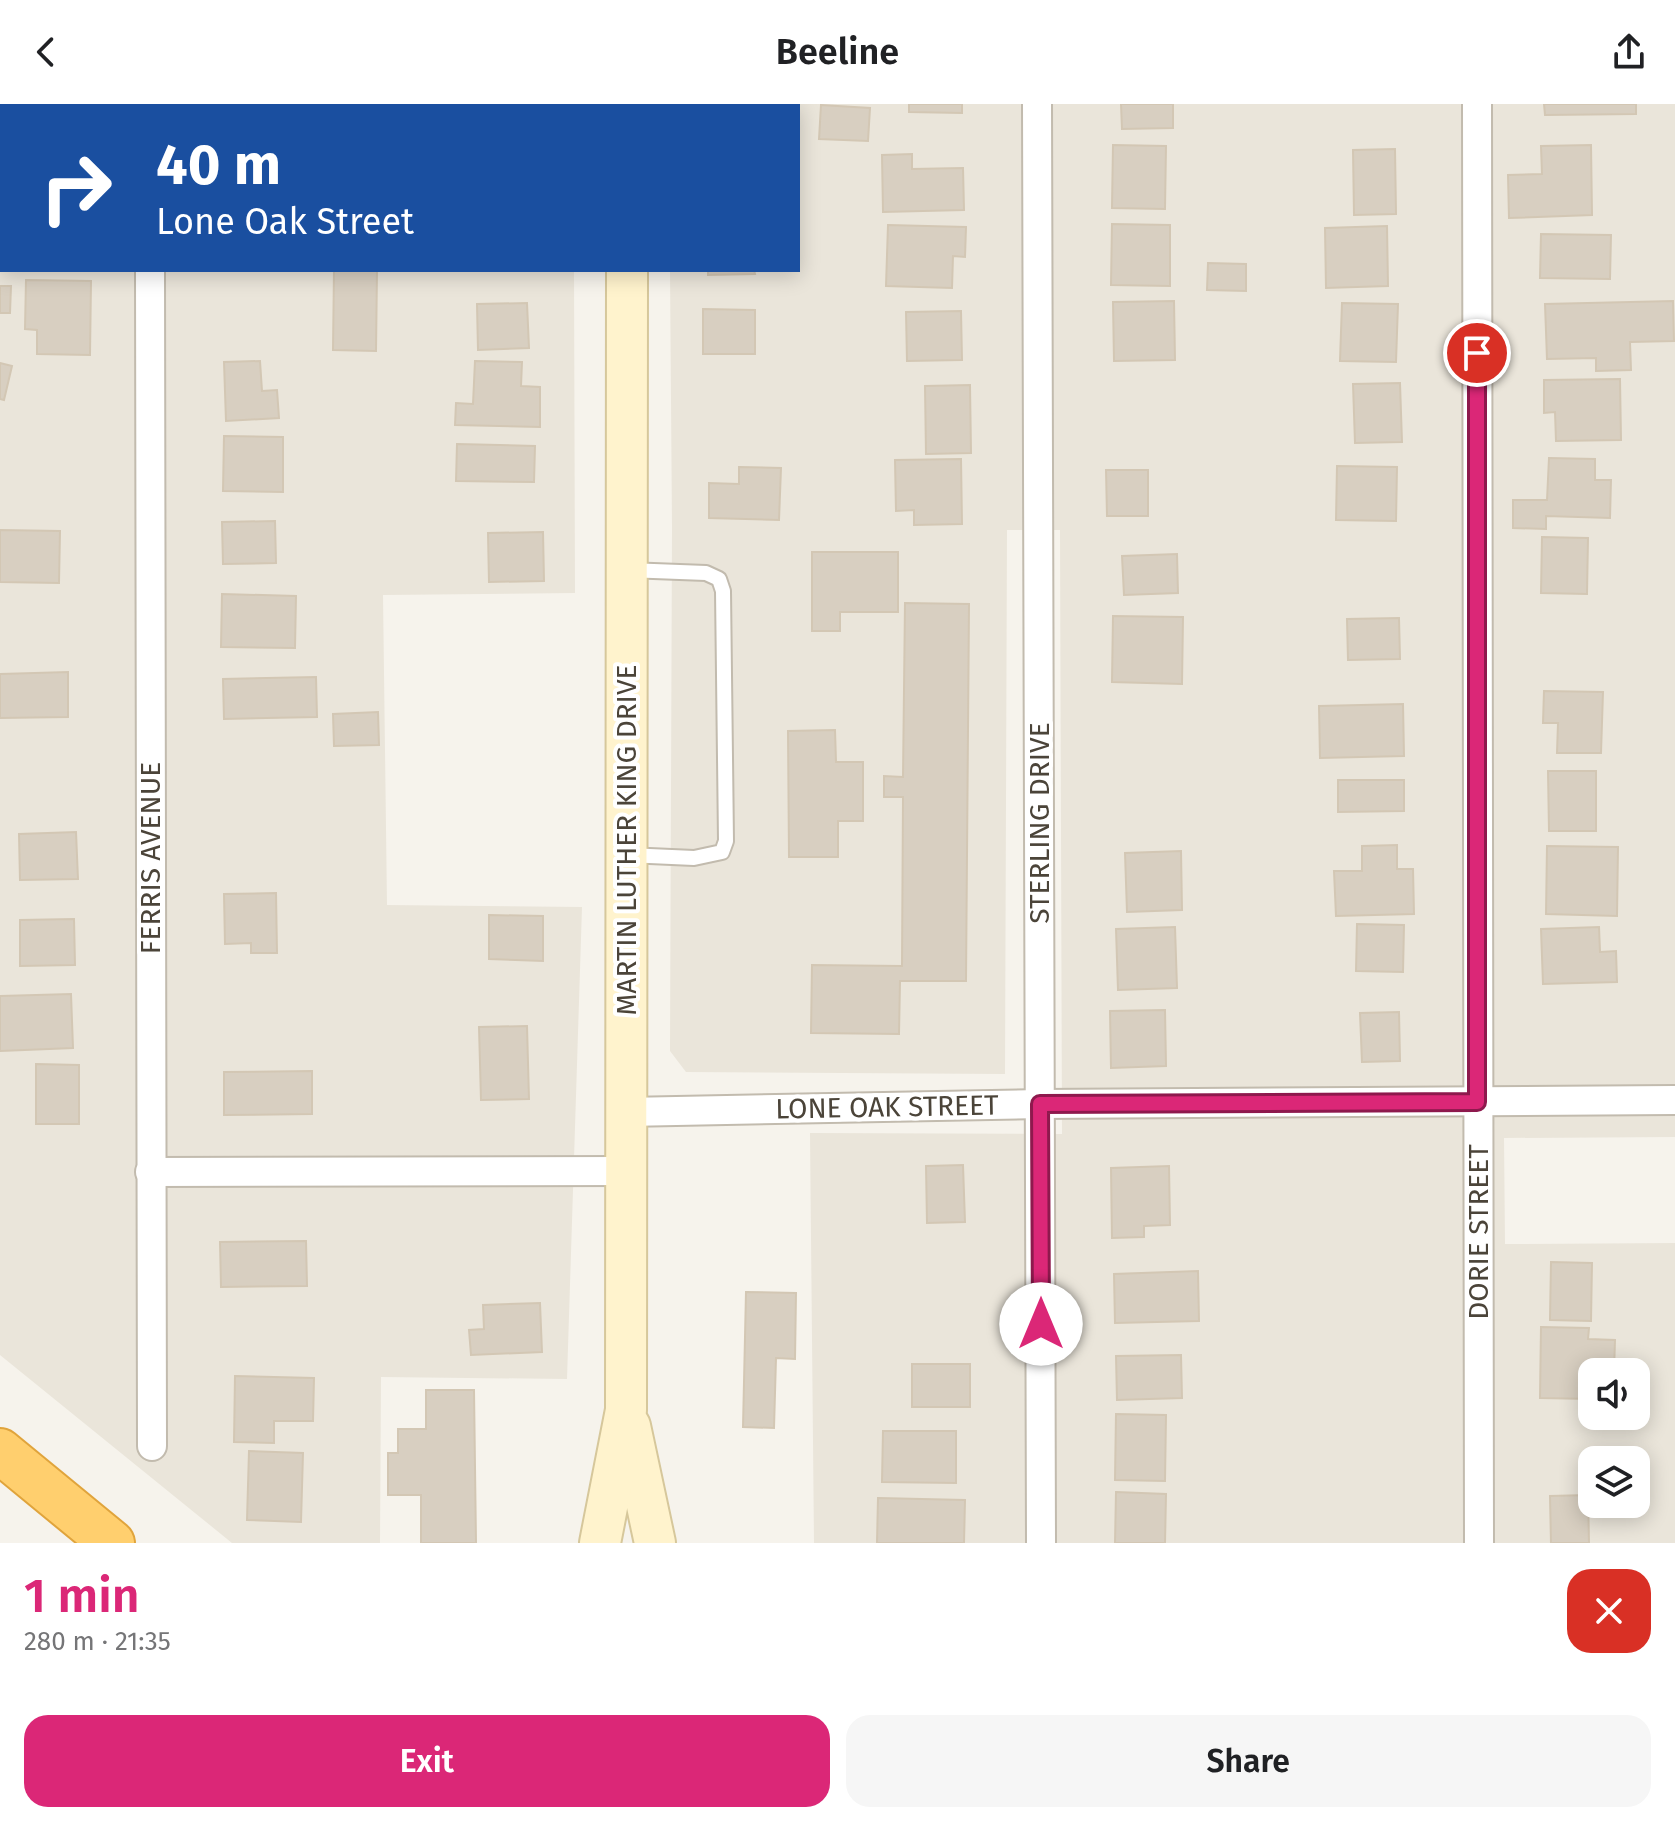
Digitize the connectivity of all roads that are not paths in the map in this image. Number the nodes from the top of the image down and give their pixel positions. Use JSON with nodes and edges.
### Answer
{"nodes":[{"id":1,"x":1037,"y":104,"type":"edge"},
{"id":2,"x":1477,"y":104,"type":"edge"},
{"id":3,"x":150,"y":272,"type":"edge"},
{"id":4,"x":627,"y":272,"type":"edge"},
{"id":5,"x":627,"y":570,"type":"junction"},
{"id":6,"x":626,"y":855,"type":"junction"},
{"id":7,"x":1675,"y":1100,"type":"edge"},
{"id":8,"x":1477,"y":1102,"type":"junction"},
{"id":9,"x":1040,"y":1104,"type":"junction"},
{"id":10,"x":626,"y":1112,"type":"junction"},
{"id":11,"x":627,"y":1171,"type":"junction"},
{"id":12,"x":150,"y":1172,"type":"junction"},
{"id":13,"x":626,"y":1410,"type":"junction"},
{"id":14,"x":152,"y":1446,"type":"dead end"},
{"id":15,"x":0,"y":1451,"type":"edge"},
{"id":16,"x":112,"y":1543,"type":"edge"},
{"id":17,"x":600,"y":1543,"type":"edge"},
{"id":18,"x":655,"y":1543,"type":"edge"},
{"id":19,"x":1041,"y":1543,"type":"edge"},
{"id":20,"x":1479,"y":1543,"type":"edge"}],
"edges":[{"from":1,"to":9,"type":"street","name":"STERLING DRIVE"},
{"from":2,"to":8,"type":"street","name":"DORIE STREET"},
{"from":3,"to":12,"type":"street","name":"FERRIS AVENUE"},
{"from":4,"to":5,"type":"main road","name":"MARTIN LUTHER KING DRIVE"},
{"from":5,"to":6,"type":"main road","name":"MARTIN LUTHER KING DRIVE"},
{"from":5,"to":6,"type":"lane"},
{"from":6,"to":10,"type":"main road","name":"MARTIN LUTHER KING DRIVE"},
{"from":7,"to":8,"type":"street","name":"LONE OAK STREET"},
{"from":8,"to":9,"type":"street","name":"LONE OAK STREET"},
{"from":8,"to":20,"type":"street","name":"DORIE STREET"},
{"from":9,"to":10,"type":"street","name":"LONE OAK STREET"},
{"from":9,"to":19,"type":"street","name":"STERLING DRIVE"},
{"from":10,"to":11,"type":"main road","name":"MARTIN LUTHER KING DRIVE"},
{"from":11,"to":12,"type":"street"},
{"from":11,"to":13,"type":"main road","name":"MARTIN LUTHER KING DRIVE"},
{"from":12,"to":14,"type":"street","name":"FERRIS AVENUE"},
{"from":13,"to":17,"type":"main road","name":"MARTIN LUTHER KING DRIVE"},
{"from":13,"to":18,"type":"main road","name":"MARTIN LUTHER KING DRIVE"},
{"from":15,"to":16,"type":"highway"}]}
